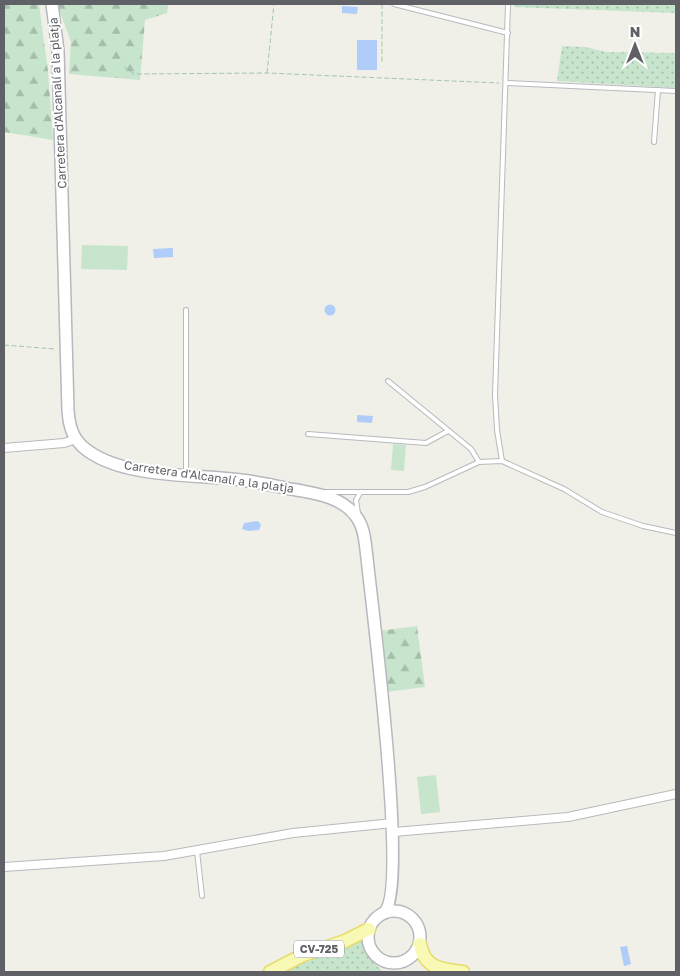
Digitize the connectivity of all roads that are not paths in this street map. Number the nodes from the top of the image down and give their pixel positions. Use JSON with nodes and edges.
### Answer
{"nodes":[{"id":1,"x":52,"y":4,"type":"edge"},
{"id":2,"x":394,"y":4,"type":"edge"},
{"id":3,"x":508,"y":4,"type":"edge"},
{"id":4,"x":508,"y":33,"type":"junction"},
{"id":5,"x":507,"y":83,"type":"junction"},
{"id":6,"x":658,"y":90,"type":"junction"},
{"id":7,"x":676,"y":91,"type":"edge"},
{"id":8,"x":654,"y":142,"type":"dead end"},
{"id":9,"x":186,"y":310,"type":"dead end"},
{"id":10,"x":388,"y":381,"type":"dead end"},
{"id":11,"x":448,"y":431,"type":"junction"},
{"id":12,"x":308,"y":434,"type":"dead end"},
{"id":13,"x":76,"y":439,"type":"junction"},
{"id":14,"x":4,"y":448,"type":"edge"},
{"id":15,"x":502,"y":461,"type":"junction"},
{"id":16,"x":479,"y":462,"type":"junction"},
{"id":17,"x":186,"y":475,"type":"junction"},
{"id":18,"x":297,"y":490,"type":"junction"},
{"id":19,"x":360,"y":493,"type":"junction"},
{"id":20,"x":362,"y":527,"type":"junction"},
{"id":21,"x":676,"y":533,"type":"edge"},
{"id":22,"x":676,"y":794,"type":"edge"},
{"id":23,"x":393,"y":827,"type":"junction"},
{"id":24,"x":198,"y":851,"type":"junction"},
{"id":25,"x":4,"y":867,"type":"edge"},
{"id":26,"x":394,"y":877,"type":"junction"},
{"id":27,"x":202,"y":896,"type":"dead end"},
{"id":28,"x":384,"y":913,"type":"junction"},
{"id":29,"x":406,"y":914,"type":"junction"},
{"id":30,"x":369,"y":929,"type":"junction"},
{"id":31,"x":420,"y":944,"type":"junction"},
{"id":32,"x":378,"y":959,"type":"junction"},
{"id":33,"x":406,"y":961,"type":"junction"},
{"id":34,"x":270,"y":972,"type":"edge"},
{"id":35,"x":386,"y":972,"type":"edge"},
{"id":36,"x":399,"y":972,"type":"edge"},
{"id":37,"x":463,"y":972,"type":"edge"}],
"edges":[{"from":1,"to":13,"type":"main road","name":"Carretera d'Alcanalí a la platja"},
{"from":2,"to":4,"type":"lane"},
{"from":3,"to":4,"type":"lane"},
{"from":4,"to":5,"type":"lane"},
{"from":5,"to":6,"type":"lane"},
{"from":5,"to":15,"type":"lane"},
{"from":6,"to":7,"type":"lane"},
{"from":6,"to":8,"type":"lane"},
{"from":9,"to":17,"type":"lane"},
{"from":10,"to":11,"type":"lane"},
{"from":11,"to":12,"type":"lane"},
{"from":11,"to":16,"type":"lane"},
{"from":13,"to":14,"type":"street"},
{"from":13,"to":17,"type":"main road","name":"Carretera d'Alcanalí a la platja"},
{"from":15,"to":16,"type":"lane"},
{"from":15,"to":21,"type":"lane"},
{"from":16,"to":19,"type":"lane"},
{"from":17,"to":18,"type":"main road","name":"Carretera d'Alcanalí a la platja"},
{"from":18,"to":19,"type":"lane"},
{"from":18,"to":20,"type":"main road","name":"Carretera d'Alcanalí a la platja"},
{"from":19,"to":20,"type":"lane"},
{"from":20,"to":23,"type":"main road"},
{"from":22,"to":23,"type":"street"},
{"from":23,"to":24,"type":"street"},
{"from":23,"to":26,"type":"main road"},
{"from":24,"to":25,"type":"street"},
{"from":24,"to":27,"type":"lane"},
{"from":26,"to":28,"type":"main road"},
{"from":26,"to":29,"type":"main road"},
{"from":28,"to":29,"type":"main road"},
{"from":28,"to":30,"type":"main road"},
{"from":29,"to":31,"type":"main road"},
{"from":30,"to":32,"type":"main road"},
{"from":30,"to":34,"type":"main road","number":"CV-725"},
{"from":31,"to":33,"type":"main road"},
{"from":31,"to":37,"type":"main road"},
{"from":32,"to":33,"type":"main road"},
{"from":32,"to":35,"type":"main road"},
{"from":33,"to":36,"type":"main road"}]}
